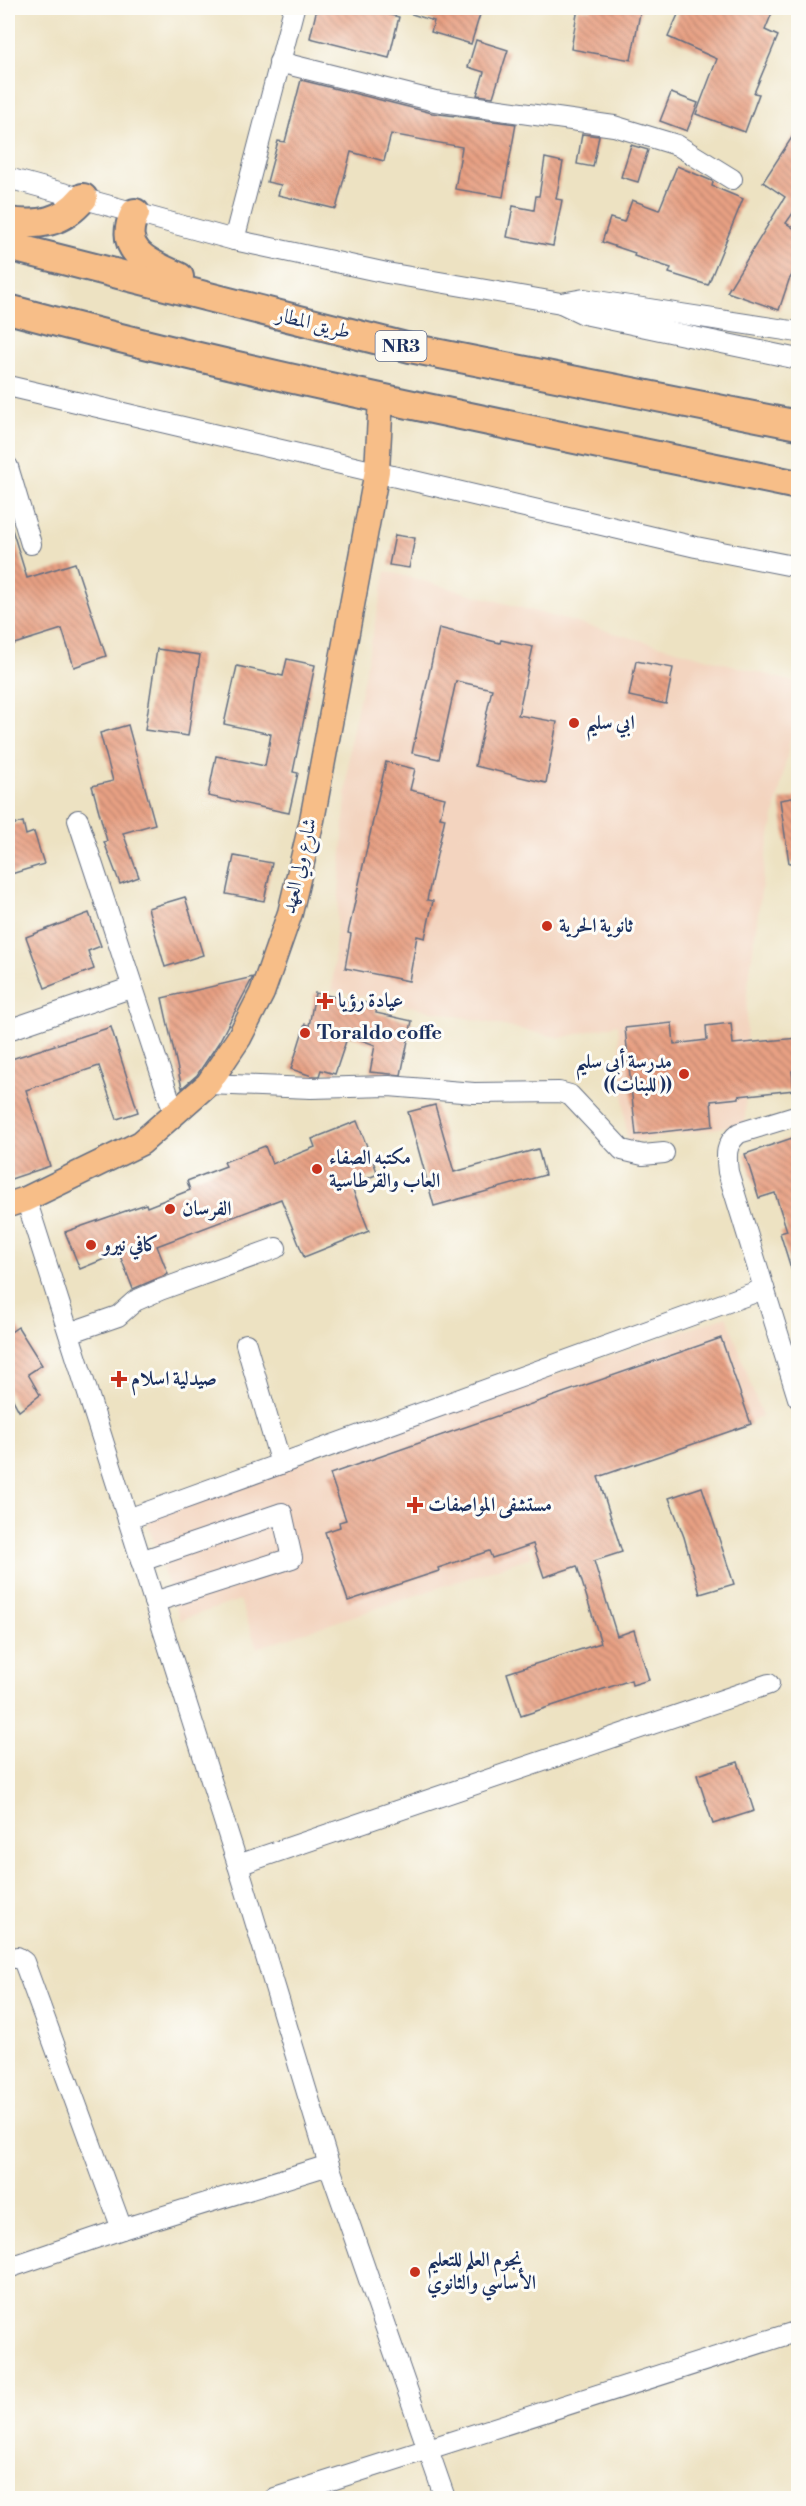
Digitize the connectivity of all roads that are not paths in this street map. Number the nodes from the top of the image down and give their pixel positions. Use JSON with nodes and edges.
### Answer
{"nodes":[{"id":1,"x":294,"y":8,"type":"edge"},
{"id":2,"x":279,"y":62,"type":"junction"},
{"id":3,"x":8,"y":178,"type":"edge"},
{"id":4,"x":732,"y":179,"type":"dead end"},
{"id":5,"x":83,"y":198,"type":"junction"},
{"id":6,"x":135,"y":213,"type":"junction"},
{"id":7,"x":8,"y":222,"type":"edge"},
{"id":8,"x":234,"y":240,"type":"junction"},
{"id":9,"x":8,"y":246,"type":"edge"},
{"id":10,"x":561,"y":303,"type":"junction"},
{"id":11,"x":238,"y":304,"type":"junction"},
{"id":12,"x":8,"y":309,"type":"edge"},
{"id":13,"x":798,"y":332,"type":"edge"},
{"id":14,"x":798,"y":359,"type":"edge"},
{"id":15,"x":8,"y":386,"type":"edge"},
{"id":16,"x":381,"y":398,"type":"junction"},
{"id":17,"x":798,"y":425,"type":"edge"},
{"id":18,"x":8,"y":466,"type":"edge"},
{"id":19,"x":376,"y":471,"type":"junction"},
{"id":20,"x":798,"y":485,"type":"edge"},
{"id":21,"x":31,"y":544,"type":"dead end"},
{"id":22,"x":798,"y":567,"type":"edge"},
{"id":23,"x":78,"y":820,"type":"dead end"},
{"id":24,"x":133,"y":987,"type":"junction"},
{"id":25,"x":8,"y":1030,"type":"edge"},
{"id":26,"x":208,"y":1084,"type":"junction"},
{"id":27,"x":174,"y":1113,"type":"junction"},
{"id":28,"x":798,"y":1115,"type":"edge"},
{"id":29,"x":664,"y":1153,"type":"dead end"},
{"id":30,"x":17,"y":1202,"type":"edge"},
{"id":31,"x":276,"y":1248,"type":"dead end"},
{"id":32,"x":764,"y":1289,"type":"junction"},
{"id":33,"x":69,"y":1333,"type":"junction"},
{"id":34,"x":246,"y":1344,"type":"dead end"},
{"id":35,"x":794,"y":1369,"type":"edge"},
{"id":36,"x":798,"y":1398,"type":"edge"},
{"id":37,"x":281,"y":1464,"type":"junction"},
{"id":38,"x":128,"y":1519,"type":"junction"},
{"id":39,"x":141,"y":1561,"type":"junction"},
{"id":40,"x":154,"y":1602,"type":"junction"},
{"id":41,"x":769,"y":1684,"type":"dead end"},
{"id":42,"x":238,"y":1865,"type":"junction"},
{"id":43,"x":8,"y":1959,"type":"edge"},
{"id":44,"x":329,"y":2164,"type":"junction"},
{"id":45,"x":122,"y":2229,"type":"junction"},
{"id":46,"x":8,"y":2268,"type":"edge"},
{"id":47,"x":798,"y":2331,"type":"edge"},
{"id":48,"x":429,"y":2448,"type":"junction"},
{"id":49,"x":275,"y":2499,"type":"edge"},
{"id":50,"x":445,"y":2499,"type":"edge"}],
"edges":[{"from":1,"to":2,"type":"street"},
{"from":2,"to":4,"type":"street"},
{"from":2,"to":8,"type":"street"},
{"from":3,"to":5,"type":"street"},
{"from":5,"to":6,"type":"street"},
{"from":5,"to":7,"type":"highway"},
{"from":6,"to":8,"type":"street"},
{"from":6,"to":11,"type":"highway"},
{"from":8,"to":10,"type":"street"},
{"from":9,"to":11,"type":"highway","name":"طريق المطار","number":"NR3"},
{"from":10,"to":13,"type":"street"},
{"from":10,"to":14,"type":"street"},
{"from":11,"to":17,"type":"highway","name":"طريق المطار","number":"NR3"},
{"from":12,"to":16,"type":"highway"},
{"from":15,"to":19,"type":"street"},
{"from":16,"to":19,"type":"main road","name":"شارع ولي العهد"},
{"from":16,"to":20,"type":"highway"},
{"from":18,"to":21,"type":"street"},
{"from":19,"to":22,"type":"street"},
{"from":19,"to":26,"type":"main road","name":"شارع ولي العهد"},
{"from":23,"to":24,"type":"street"},
{"from":24,"to":25,"type":"street"},
{"from":24,"to":27,"type":"street"},
{"from":26,"to":27,"type":"main road","name":"شارع ولي العهد"},
{"from":26,"to":29,"type":"street"},
{"from":27,"to":30,"type":"main road","name":"شارع ولي العهد"},
{"from":28,"to":32,"type":"street"},
{"from":30,"to":33,"type":"street"},
{"from":31,"to":33,"type":"street"},
{"from":32,"to":35,"type":"street"},
{"from":32,"to":37,"type":"street"},
{"from":33,"to":38,"type":"street"},
{"from":34,"to":37,"type":"street"},
{"from":35,"to":36,"type":"street"},
{"from":37,"to":38,"type":"street"},
{"from":38,"to":39,"type":"street"},
{"from":39,"to":40,"type":"street"},
{"from":39,"to":40,"type":"street"},
{"from":40,"to":42,"type":"street"},
{"from":41,"to":42,"type":"street"},
{"from":42,"to":44,"type":"street"},
{"from":43,"to":45,"type":"street"},
{"from":44,"to":45,"type":"street"},
{"from":44,"to":48,"type":"street"},
{"from":45,"to":46,"type":"street"},
{"from":47,"to":48,"type":"street"},
{"from":48,"to":49,"type":"street"},
{"from":48,"to":50,"type":"street"}]}
